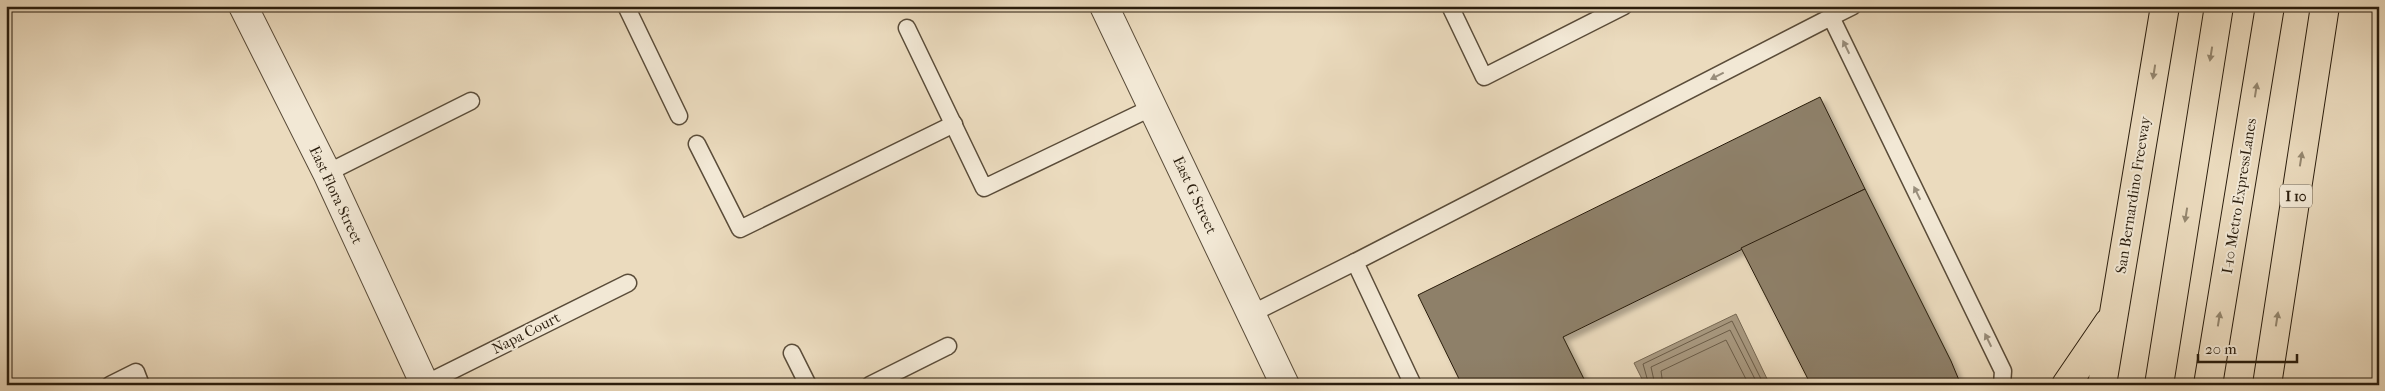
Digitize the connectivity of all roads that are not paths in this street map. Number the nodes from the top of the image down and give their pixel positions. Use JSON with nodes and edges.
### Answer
{"nodes":[{"id":1,"x":243,"y":6,"type":"edge"},
{"id":2,"x":626,"y":6,"type":"edge"},
{"id":3,"x":1104,"y":6,"type":"edge"},
{"id":4,"x":1450,"y":6,"type":"edge"},
{"id":5,"x":1624,"y":6,"type":"edge"},
{"id":6,"x":1853,"y":6,"type":"edge"},
{"id":7,"x":2165,"y":6,"type":"edge"},
{"id":8,"x":2219,"y":6,"type":"edge"},
{"id":9,"x":2270,"y":6,"type":"edge"},
{"id":10,"x":2325,"y":6,"type":"edge"},
{"id":11,"x":1832,"y":17,"type":"junction"},
{"id":12,"x":907,"y":28,"type":"dead end"},
{"id":13,"x":471,"y":101,"type":"dead end"},
{"id":14,"x":1153,"y":107,"type":"junction"},
{"id":15,"x":679,"y":116,"type":"dead end"},
{"id":16,"x":954,"y":124,"type":"junction"},
{"id":17,"x":697,"y":144,"type":"dead end"},
{"id":18,"x":327,"y":173,"type":"junction"},
{"id":19,"x":1354,"y":262,"type":"junction"},
{"id":20,"x":628,"y":283,"type":"dead end"},
{"id":21,"x":1251,"y":314,"type":"junction"},
{"id":22,"x":2113,"y":317,"type":"junction"},
{"id":23,"x":948,"y":346,"type":"dead end"},
{"id":24,"x":792,"y":353,"type":"dead end"},
{"id":25,"x":425,"y":384,"type":"edge"},
{"id":26,"x":110,"y":385,"type":"edge"},
{"id":27,"x":142,"y":385,"type":"edge"},
{"id":28,"x":808,"y":385,"type":"edge"},
{"id":29,"x":870,"y":385,"type":"edge"},
{"id":30,"x":1284,"y":385,"type":"edge"},
{"id":31,"x":1413,"y":385,"type":"edge"},
{"id":32,"x":2002,"y":385,"type":"edge"},
{"id":33,"x":2066,"y":385,"type":"edge"},
{"id":34,"x":2102,"y":385,"type":"edge"},
{"id":35,"x":2159,"y":385,"type":"edge"},
{"id":36,"x":2208,"y":385,"type":"edge"},
{"id":37,"x":2267,"y":385,"type":"edge"}],
"edges":[{"from":1,"to":18,"type":"street","name":"East Flora Street"},
{"from":2,"to":15,"type":"lane"},
{"from":3,"to":14,"type":"street","name":"East G Street"},
{"from":4,"to":5,"type":"lane"},
{"from":6,"to":11,"type":"lane"},
{"from":7,"to":22,"type":"highway","name":"San Bernardino Freeway","one_way":true},
{"from":8,"to":35,"type":"highway","one_way":true},
{"from":36,"to":9,"type":"highway","name":"I-10 Metro ExpressLanes","one_way":true},
{"from":37,"to":10,"type":"highway","number":"I 10","one_way":true},
{"from":11,"to":19,"type":"lane","one_way":true},
{"from":32,"to":11,"type":"lane","one_way":true},
{"from":12,"to":16,"type":"lane"},
{"from":13,"to":18,"type":"lane"},
{"from":14,"to":16,"type":"lane"},
{"from":14,"to":21,"type":"street","name":"East G Street"},
{"from":16,"to":17,"type":"lane"},
{"from":18,"to":25,"type":"street","name":"East Flora Street"},
{"from":19,"to":21,"type":"lane"},
{"from":19,"to":31,"type":"lane"},
{"from":20,"to":25,"type":"lane","name":"Napa Court"},
{"from":21,"to":30,"type":"street","name":"East G Street"},
{"from":22,"to":33,"type":"highway"},
{"from":22,"to":34,"type":"highway","name":"San Bernardino Freeway"},
{"from":23,"to":29,"type":"lane"},
{"from":24,"to":28,"type":"lane"},
{"from":26,"to":27,"type":"lane"}]}
